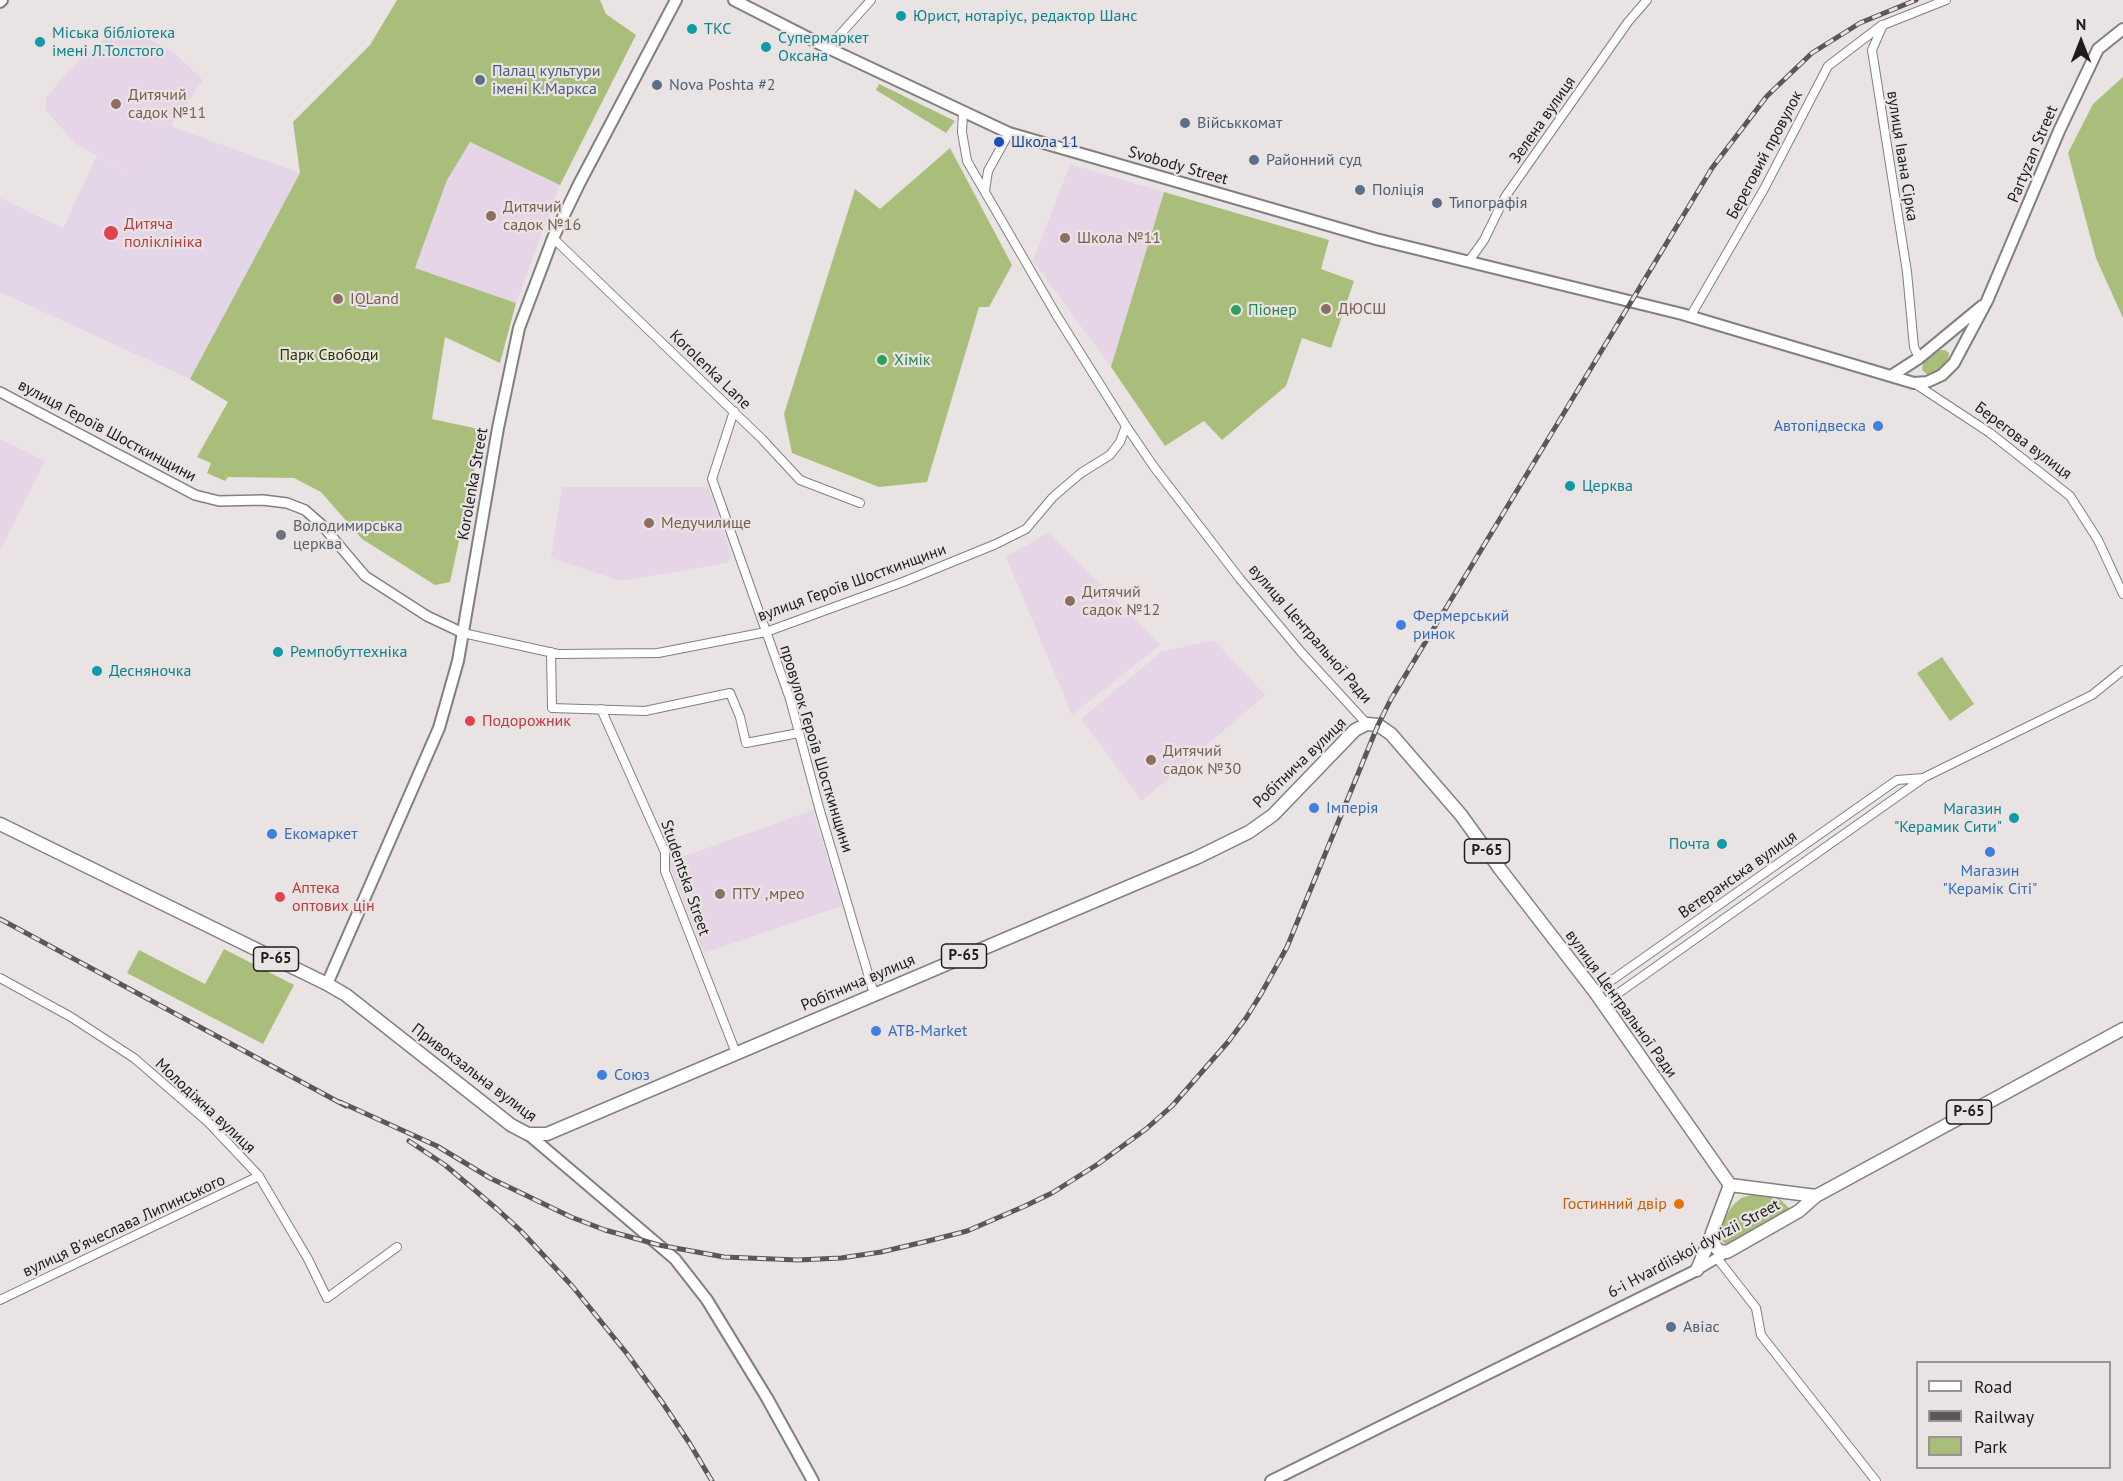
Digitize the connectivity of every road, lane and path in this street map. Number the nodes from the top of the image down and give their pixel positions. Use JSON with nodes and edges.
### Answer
{"nodes":[{"id":1,"x":676,"y":0,"type":"edge"},
{"id":2,"x":734,"y":0,"type":"edge"},
{"id":3,"x":871,"y":0,"type":"edge"},
{"id":4,"x":1647,"y":0,"type":"edge"},
{"id":5,"x":1946,"y":0,"type":"edge"},
{"id":6,"x":1883,"y":25,"type":"junction"},
{"id":7,"x":2123,"y":29,"type":"edge"},
{"id":8,"x":828,"y":48,"type":"junction"},
{"id":9,"x":963,"y":112,"type":"junction"},
{"id":10,"x":1009,"y":133,"type":"junction"},
{"id":11,"x":985,"y":191,"type":"junction"},
{"id":12,"x":553,"y":238,"type":"junction"},
{"id":13,"x":1469,"y":261,"type":"junction"},
{"id":14,"x":1987,"y":301,"type":"junction"},
{"id":15,"x":1633,"y":303,"type":"joint"},
{"id":16,"x":1690,"y":317,"type":"junction"},
{"id":17,"x":1935,"y":346,"type":"junction"},
{"id":18,"x":1919,"y":358,"type":"junction"},
{"id":19,"x":1954,"y":363,"type":"junction"},
{"id":20,"x":1891,"y":376,"type":"junction"},
{"id":21,"x":1914,"y":383,"type":"junction"},
{"id":22,"x":0,"y":392,"type":"edge"},
{"id":23,"x":734,"y":411,"type":"junction"},
{"id":24,"x":1126,"y":426,"type":"junction"},
{"id":25,"x":860,"y":503,"type":"dead end"},
{"id":26,"x":2123,"y":594,"type":"edge"},
{"id":27,"x":766,"y":632,"type":"junction"},
{"id":28,"x":463,"y":633,"type":"junction"},
{"id":29,"x":551,"y":652,"type":"junction"},
{"id":30,"x":2123,"y":670,"type":"edge"},
{"id":31,"x":603,"y":712,"type":"junction"},
{"id":32,"x":1367,"y":724,"type":"junction"},
{"id":33,"x":799,"y":733,"type":"junction"},
{"id":34,"x":1925,"y":777,"type":"junction"},
{"id":35,"x":0,"y":824,"type":"edge"},
{"id":36,"x":0,"y":978,"type":"edge"},
{"id":37,"x":327,"y":984,"type":"junction"},
{"id":38,"x":1595,"y":992,"type":"junction"},
{"id":39,"x":874,"y":994,"type":"junction"},
{"id":40,"x":1603,"y":1004,"type":"junction"},
{"id":41,"x":2123,"y":1029,"type":"edge"},
{"id":42,"x":736,"y":1053,"type":"junction"},
{"id":43,"x":528,"y":1134,"type":"junction"},
{"id":44,"x":259,"y":1176,"type":"junction"},
{"id":45,"x":1730,"y":1185,"type":"junction"},
{"id":46,"x":1783,"y":1192,"type":"junction"},
{"id":47,"x":1816,"y":1196,"type":"junction"},
{"id":48,"x":1794,"y":1213,"type":"junction"},
{"id":49,"x":1712,"y":1233,"type":"junction"},
{"id":50,"x":397,"y":1247,"type":"dead end"},
{"id":51,"x":1722,"y":1255,"type":"junction"},
{"id":52,"x":1697,"y":1270,"type":"junction"},
{"id":53,"x":0,"y":1300,"type":"edge"},
{"id":54,"x":813,"y":1481,"type":"edge"},
{"id":55,"x":1271,"y":1481,"type":"edge"},
{"id":56,"x":1876,"y":1481,"type":"edge"}],
"edges":[{"from":1,"to":12,"type":"main road","name":"Korolenka Street"},
{"from":2,"to":8,"type":"main road","name":"Svobody Street"},
{"from":3,"to":8,"type":"street"},
{"from":4,"to":13,"type":"street","name":"Зелена вулиця"},
{"from":5,"to":6,"type":"street"},
{"from":6,"to":16,"type":"street","name":"Береговий провулок"},
{"from":6,"to":18,"type":"street","name":"вулиця Івана Сірка"},
{"from":7,"to":14,"type":"main road","name":"Partyzan Street"},
{"from":8,"to":9,"type":"main road","name":"Svobody Street"},
{"from":9,"to":10,"type":"main road","name":"Svobody Street"},
{"from":9,"to":11,"type":"street","name":"вулиця Центральної Ради"},
{"from":10,"to":11,"type":"street"},
{"from":10,"to":13,"type":"main road","name":"Svobody Street"},
{"from":11,"to":24,"type":"street","name":"вулиця Центральної Ради"},
{"from":12,"to":23,"type":"street","name":"Korolenka Lane"},
{"from":12,"to":28,"type":"main road","name":"Korolenka Street"},
{"from":13,"to":15,"type":"main road","name":"Svobody Street"},
{"from":14,"to":17,"type":"main road"},
{"from":14,"to":19,"type":"main road","name":"Partyzan Street"},
{"from":15,"to":16,"type":"main road","name":"Берегова вулиця"},
{"from":16,"to":20,"type":"main road","name":"Берегова вулиця"},
{"from":17,"to":18,"type":"main road"},
{"from":17,"to":19,"type":"main road"},
{"from":18,"to":20,"type":"main road"},
{"from":18,"to":21,"type":"main road"},
{"from":19,"to":21,"type":"main road"},
{"from":20,"to":21,"type":"main road","name":"Берегова вулиця"},
{"from":21,"to":26,"type":"street","name":"Берегова вулиця"},
{"from":22,"to":28,"type":"street","name":"вулиця Героїв Шосткинщини"},
{"from":23,"to":25,"type":"street","name":"Korolenka Lane"},
{"from":23,"to":27,"type":"street","name":"провулок Героїв Шосткинщини"},
{"from":24,"to":27,"type":"street","name":"вулиця Героїв Шосткинщини"},
{"from":24,"to":32,"type":"street","name":"вулиця Центральної Ради"},
{"from":27,"to":29,"type":"street","name":"вулиця Героїв Шосткинщини"},
{"from":27,"to":33,"type":"street","name":"провулок Героїв Шосткинщини"},
{"from":28,"to":29,"type":"street","name":"вулиця Героїв Шосткинщини"},
{"from":28,"to":37,"type":"main road","name":"Korolenka Street"},
{"from":29,"to":31,"type":"street"},
{"from":30,"to":34,"type":"street"},
{"from":31,"to":33,"type":"street"},
{"from":31,"to":42,"type":"street","name":"Studentska Street"},
{"from":32,"to":38,"type":"main road","name":"вулиця Центральної Ради","number":"Р-65"},
{"from":32,"to":39,"type":"main road","name":"Робітнича вулиця","number":"Р-65"},
{"from":33,"to":39,"type":"street","name":"провулок Героїв Шосткинщини"},
{"from":34,"to":38,"type":"street","name":"Ветеранська вулиця"},
{"from":34,"to":40,"type":"street","name":"Ветеранська вулиця"},
{"from":35,"to":37,"type":"main road","name":"Привокзальна вулиця","number":"Р-65"},
{"from":36,"to":44,"type":"street","name":"Молодіжна вулиця"},
{"from":37,"to":43,"type":"main road","name":"Привокзальна вулиця","number":"Р-65"},
{"from":38,"to":40,"type":"main road","name":"вулиця Центральної Ради","number":"Р-65"},
{"from":39,"to":42,"type":"main road","name":"Робітнича вулиця","number":"Р-65"},
{"from":40,"to":45,"type":"main road","name":"вулиця Центральної Ради","number":"Р-65"},
{"from":41,"to":47,"type":"main road","name":"6-i Hvardiiskoi dyvizii Street","number":"Р-65"},
{"from":42,"to":43,"type":"main road","name":"Робітнича вулиця","number":"Р-65"},
{"from":43,"to":54,"type":"main road","name":"Привокзальна вулиця"},
{"from":44,"to":50,"type":"street","name":"Молодіжна вулиця"},
{"from":44,"to":53,"type":"street","name":"вулиця В'ячеслава Липинського"},
{"from":45,"to":46,"type":"main road"},
{"from":45,"to":49,"type":"main road"},
{"from":46,"to":47,"type":"main road"},
{"from":46,"to":48,"type":"main road"},
{"from":47,"to":48,"type":"main road","name":"6-i Hvardiiskoi dyvizii Street","number":"Р-65"},
{"from":48,"to":51,"type":"main road","name":"6-i Hvardiiskoi dyvizii Street","number":"Р-65"},
{"from":49,"to":51,"type":"main road"},
{"from":49,"to":52,"type":"main road"},
{"from":51,"to":52,"type":"street","name":"6-i Hvardiiskoi dyvizii Street"},
{"from":51,"to":56,"type":"street"},
{"from":52,"to":55,"type":"main road","name":"6-i Hvardiiskoi dyvizii Street"}]}
